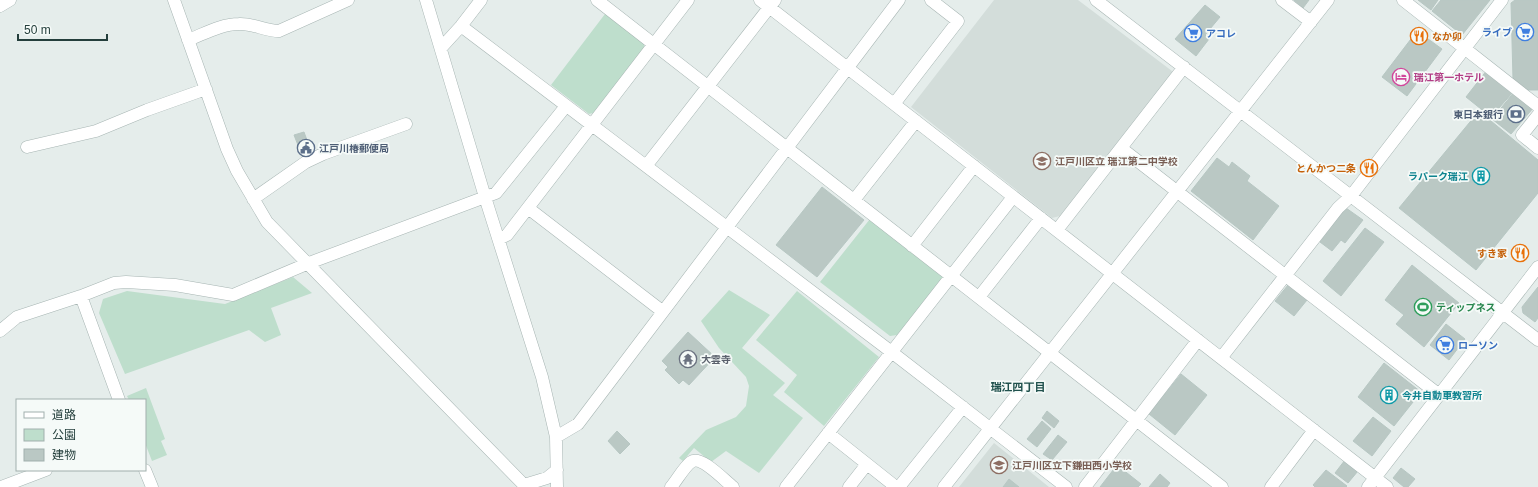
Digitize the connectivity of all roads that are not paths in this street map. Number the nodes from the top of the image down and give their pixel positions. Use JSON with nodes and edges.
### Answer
{"nodes":[{"id":1,"x":10,"y":0,"type":"edge"},
{"id":2,"x":174,"y":0,"type":"edge"},
{"id":3,"x":348,"y":0,"type":"edge"},
{"id":4,"x":426,"y":0,"type":"edge"},
{"id":5,"x":481,"y":0,"type":"edge"},
{"id":6,"x":597,"y":0,"type":"edge"},
{"id":7,"x":688,"y":0,"type":"edge"},
{"id":8,"x":899,"y":0,"type":"edge"},
{"id":9,"x":931,"y":0,"type":"edge"},
{"id":10,"x":1096,"y":0,"type":"edge"},
{"id":11,"x":1282,"y":0,"type":"edge"},
{"id":12,"x":1328,"y":0,"type":"edge"},
{"id":13,"x":1403,"y":0,"type":"edge"},
{"id":14,"x":1502,"y":0,"type":"edge"},
{"id":15,"x":768,"y":2,"type":"edge"},
{"id":16,"x":0,"y":6,"type":"edge"},
{"id":17,"x":1311,"y":22,"type":"junction"},
{"id":18,"x":461,"y":26,"type":"junction"},
{"id":19,"x":188,"y":40,"type":"junction"},
{"id":20,"x":654,"y":44,"type":"junction"},
{"id":21,"x":440,"y":48,"type":"junction"},
{"id":22,"x":1464,"y":48,"type":"junction"},
{"id":23,"x":1184,"y":67,"type":"junction"},
{"id":24,"x":847,"y":68,"type":"junction"},
{"id":25,"x":708,"y":86,"type":"junction"},
{"id":26,"x":206,"y":89,"type":"junction"},
{"id":27,"x":894,"y":104,"type":"junction"},
{"id":28,"x":566,"y":106,"type":"junction"},
{"id":29,"x":1538,"y":107,"type":"edge"},
{"id":30,"x":1242,"y":111,"type":"junction"},
{"id":31,"x":916,"y":121,"type":"junction"},
{"id":32,"x":406,"y":124,"type":"dead end"},
{"id":33,"x":592,"y":125,"type":"junction"},
{"id":34,"x":27,"y":147,"type":"dead end"},
{"id":35,"x":787,"y":148,"type":"junction"},
{"id":36,"x":1121,"y":148,"type":"junction"},
{"id":37,"x":1538,"y":148,"type":"edge"},
{"id":38,"x":646,"y":166,"type":"junction"},
{"id":39,"x":974,"y":166,"type":"junction"},
{"id":40,"x":1177,"y":192,"type":"junction"},
{"id":41,"x":1351,"y":196,"type":"junction"},
{"id":42,"x":485,"y":197,"type":"junction"},
{"id":43,"x":1013,"y":197,"type":"junction"},
{"id":44,"x":253,"y":199,"type":"junction"},
{"id":45,"x":854,"y":200,"type":"junction"},
{"id":46,"x":528,"y":208,"type":"junction"},
{"id":47,"x":1041,"y":218,"type":"junction"},
{"id":48,"x":727,"y":228,"type":"junction"},
{"id":49,"x":1057,"y":230,"type":"junction"},
{"id":50,"x":499,"y":239,"type":"junction"},
{"id":51,"x":912,"y":246,"type":"junction"},
{"id":52,"x":309,"y":263,"type":"junction"},
{"id":53,"x":1538,"y":268,"type":"edge"},
{"id":54,"x":1112,"y":274,"type":"junction"},
{"id":55,"x":1285,"y":275,"type":"junction"},
{"id":56,"x":951,"y":276,"type":"junction"},
{"id":57,"x":81,"y":296,"type":"junction"},
{"id":58,"x":979,"y":297,"type":"junction"},
{"id":59,"x":662,"y":311,"type":"junction"},
{"id":60,"x":1503,"y":313,"type":"junction"},
{"id":61,"x":0,"y":331,"type":"edge"},
{"id":62,"x":1198,"y":340,"type":"junction"},
{"id":63,"x":1538,"y":340,"type":"edge"},
{"id":64,"x":892,"y":352,"type":"junction"},
{"id":65,"x":1050,"y":353,"type":"junction"},
{"id":66,"x":1221,"y":358,"type":"junction"},
{"id":67,"x":1438,"y":394,"type":"junction"},
{"id":68,"x":119,"y":399,"type":"edge"},
{"id":69,"x":963,"y":407,"type":"junction"},
{"id":70,"x":1137,"y":421,"type":"junction"},
{"id":71,"x":990,"y":428,"type":"junction"},
{"id":72,"x":1314,"y":430,"type":"junction"},
{"id":73,"x":828,"y":433,"type":"junction"},
{"id":74,"x":556,"y":438,"type":"junction"},
{"id":75,"x":867,"y":464,"type":"junction"},
{"id":76,"x":557,"y":470,"type":"junction"},
{"id":77,"x":43,"y":471,"type":"edge"},
{"id":78,"x":145,"y":471,"type":"edge"},
{"id":79,"x":1372,"y":482,"type":"edge"},
{"id":80,"x":525,"y":486,"type":"edge"},
{"id":81,"x":0,"y":487,"type":"edge"},
{"id":82,"x":152,"y":487,"type":"edge"},
{"id":83,"x":557,"y":487,"type":"edge"},
{"id":84,"x":671,"y":487,"type":"edge"},
{"id":85,"x":732,"y":487,"type":"edge"},
{"id":86,"x":786,"y":487,"type":"edge"},
{"id":87,"x":849,"y":487,"type":"edge"},
{"id":88,"x":897,"y":487,"type":"edge"},
{"id":89,"x":944,"y":487,"type":"edge"},
{"id":90,"x":1066,"y":487,"type":"edge"},
{"id":91,"x":1086,"y":487,"type":"edge"},
{"id":92,"x":1222,"y":487,"type":"edge"},
{"id":93,"x":1271,"y":487,"type":"edge"},
{"id":94,"x":1387,"y":487,"type":"edge"}],
"edges":[{"from":1,"to":16,"type":"street"},
{"from":2,"to":19,"type":"street"},
{"from":3,"to":19,"type":"street"},
{"from":4,"to":21,"type":"street"},
{"from":5,"to":18,"type":"street"},
{"from":6,"to":20,"type":"street"},
{"from":7,"to":20,"type":"street"},
{"from":8,"to":24,"type":"street"},
{"from":9,"to":27,"type":"street"},
{"from":10,"to":23,"type":"street"},
{"from":11,"to":17,"type":"street"},
{"from":12,"to":17,"type":"street"},
{"from":13,"to":22,"type":"street"},
{"from":14,"to":22,"type":"street"},
{"from":15,"to":24,"type":"street"},
{"from":15,"to":25,"type":"street"},
{"from":17,"to":30,"type":"street"},
{"from":18,"to":21,"type":"street"},
{"from":18,"to":28,"type":"street"},
{"from":19,"to":26,"type":"street"},
{"from":20,"to":25,"type":"street"},
{"from":20,"to":33,"type":"street"},
{"from":21,"to":42,"type":"street"},
{"from":22,"to":29,"type":"street"},
{"from":22,"to":41,"type":"street"},
{"from":23,"to":30,"type":"street"},
{"from":23,"to":36,"type":"street"},
{"from":24,"to":27,"type":"street"},
{"from":24,"to":35,"type":"street"},
{"from":25,"to":35,"type":"street"},
{"from":25,"to":38,"type":"street"},
{"from":26,"to":34,"type":"street"},
{"from":26,"to":44,"type":"street"},
{"from":27,"to":31,"type":"street"},
{"from":28,"to":33,"type":"street"},
{"from":28,"to":42,"type":"street"},
{"from":29,"to":37,"type":"street"},
{"from":30,"to":40,"type":"street"},
{"from":30,"to":41,"type":"street"},
{"from":31,"to":39,"type":"street"},
{"from":31,"to":45,"type":"street"},
{"from":32,"to":44,"type":"street"},
{"from":33,"to":38,"type":"street"},
{"from":33,"to":46,"type":"street"},
{"from":35,"to":45,"type":"street"},
{"from":35,"to":48,"type":"street"},
{"from":36,"to":40,"type":"street"},
{"from":36,"to":49,"type":"street"},
{"from":38,"to":48,"type":"street"},
{"from":39,"to":43,"type":"street"},
{"from":39,"to":51,"type":"street"},
{"from":40,"to":54,"type":"street"},
{"from":40,"to":55,"type":"street"},
{"from":41,"to":55,"type":"street"},
{"from":41,"to":60,"type":"street"},
{"from":42,"to":50,"type":"street"},
{"from":42,"to":52,"type":"street"},
{"from":43,"to":47,"type":"street"},
{"from":43,"to":56,"type":"street"},
{"from":44,"to":52,"type":"street"},
{"from":45,"to":51,"type":"street"},
{"from":46,"to":50,"type":"street"},
{"from":46,"to":59,"type":"street"},
{"from":47,"to":49,"type":"street"},
{"from":47,"to":58,"type":"street"},
{"from":48,"to":59,"type":"street"},
{"from":48,"to":64,"type":"street"},
{"from":49,"to":54,"type":"street"},
{"from":50,"to":74,"type":"street"},
{"from":51,"to":56,"type":"street"},
{"from":52,"to":57,"type":"street"},
{"from":52,"to":80,"type":"street"},
{"from":53,"to":60,"type":"street"},
{"from":54,"to":62,"type":"street"},
{"from":54,"to":65,"type":"street"},
{"from":55,"to":66,"type":"street"},
{"from":55,"to":67,"type":"street"},
{"from":56,"to":58,"type":"street"},
{"from":56,"to":64,"type":"street"},
{"from":57,"to":61,"type":"street"},
{"from":57,"to":68,"type":"street"},
{"from":58,"to":65,"type":"street"},
{"from":59,"to":74,"type":"street"},
{"from":60,"to":63,"type":"street"},
{"from":60,"to":67,"type":"street"},
{"from":62,"to":66,"type":"street"},
{"from":62,"to":70,"type":"street"},
{"from":64,"to":69,"type":"street"},
{"from":64,"to":73,"type":"street"},
{"from":65,"to":70,"type":"street"},
{"from":65,"to":71,"type":"street"},
{"from":66,"to":72,"type":"street"},
{"from":67,"to":79,"type":"street"},
{"from":69,"to":71,"type":"street"},
{"from":69,"to":88,"type":"street"},
{"from":70,"to":91,"type":"street"},
{"from":70,"to":92,"type":"street"},
{"from":71,"to":89,"type":"street"},
{"from":71,"to":90,"type":"street"},
{"from":72,"to":79,"type":"street"},
{"from":72,"to":93,"type":"street"},
{"from":73,"to":75,"type":"street"},
{"from":73,"to":86,"type":"street"},
{"from":74,"to":76,"type":"street"},
{"from":75,"to":87,"type":"street"},
{"from":75,"to":88,"type":"street"},
{"from":76,"to":80,"type":"street"},
{"from":76,"to":83,"type":"street"},
{"from":77,"to":81,"type":"street"},
{"from":78,"to":82,"type":"street"},
{"from":79,"to":94,"type":"street"},
{"from":84,"to":85,"type":"street"}]}
